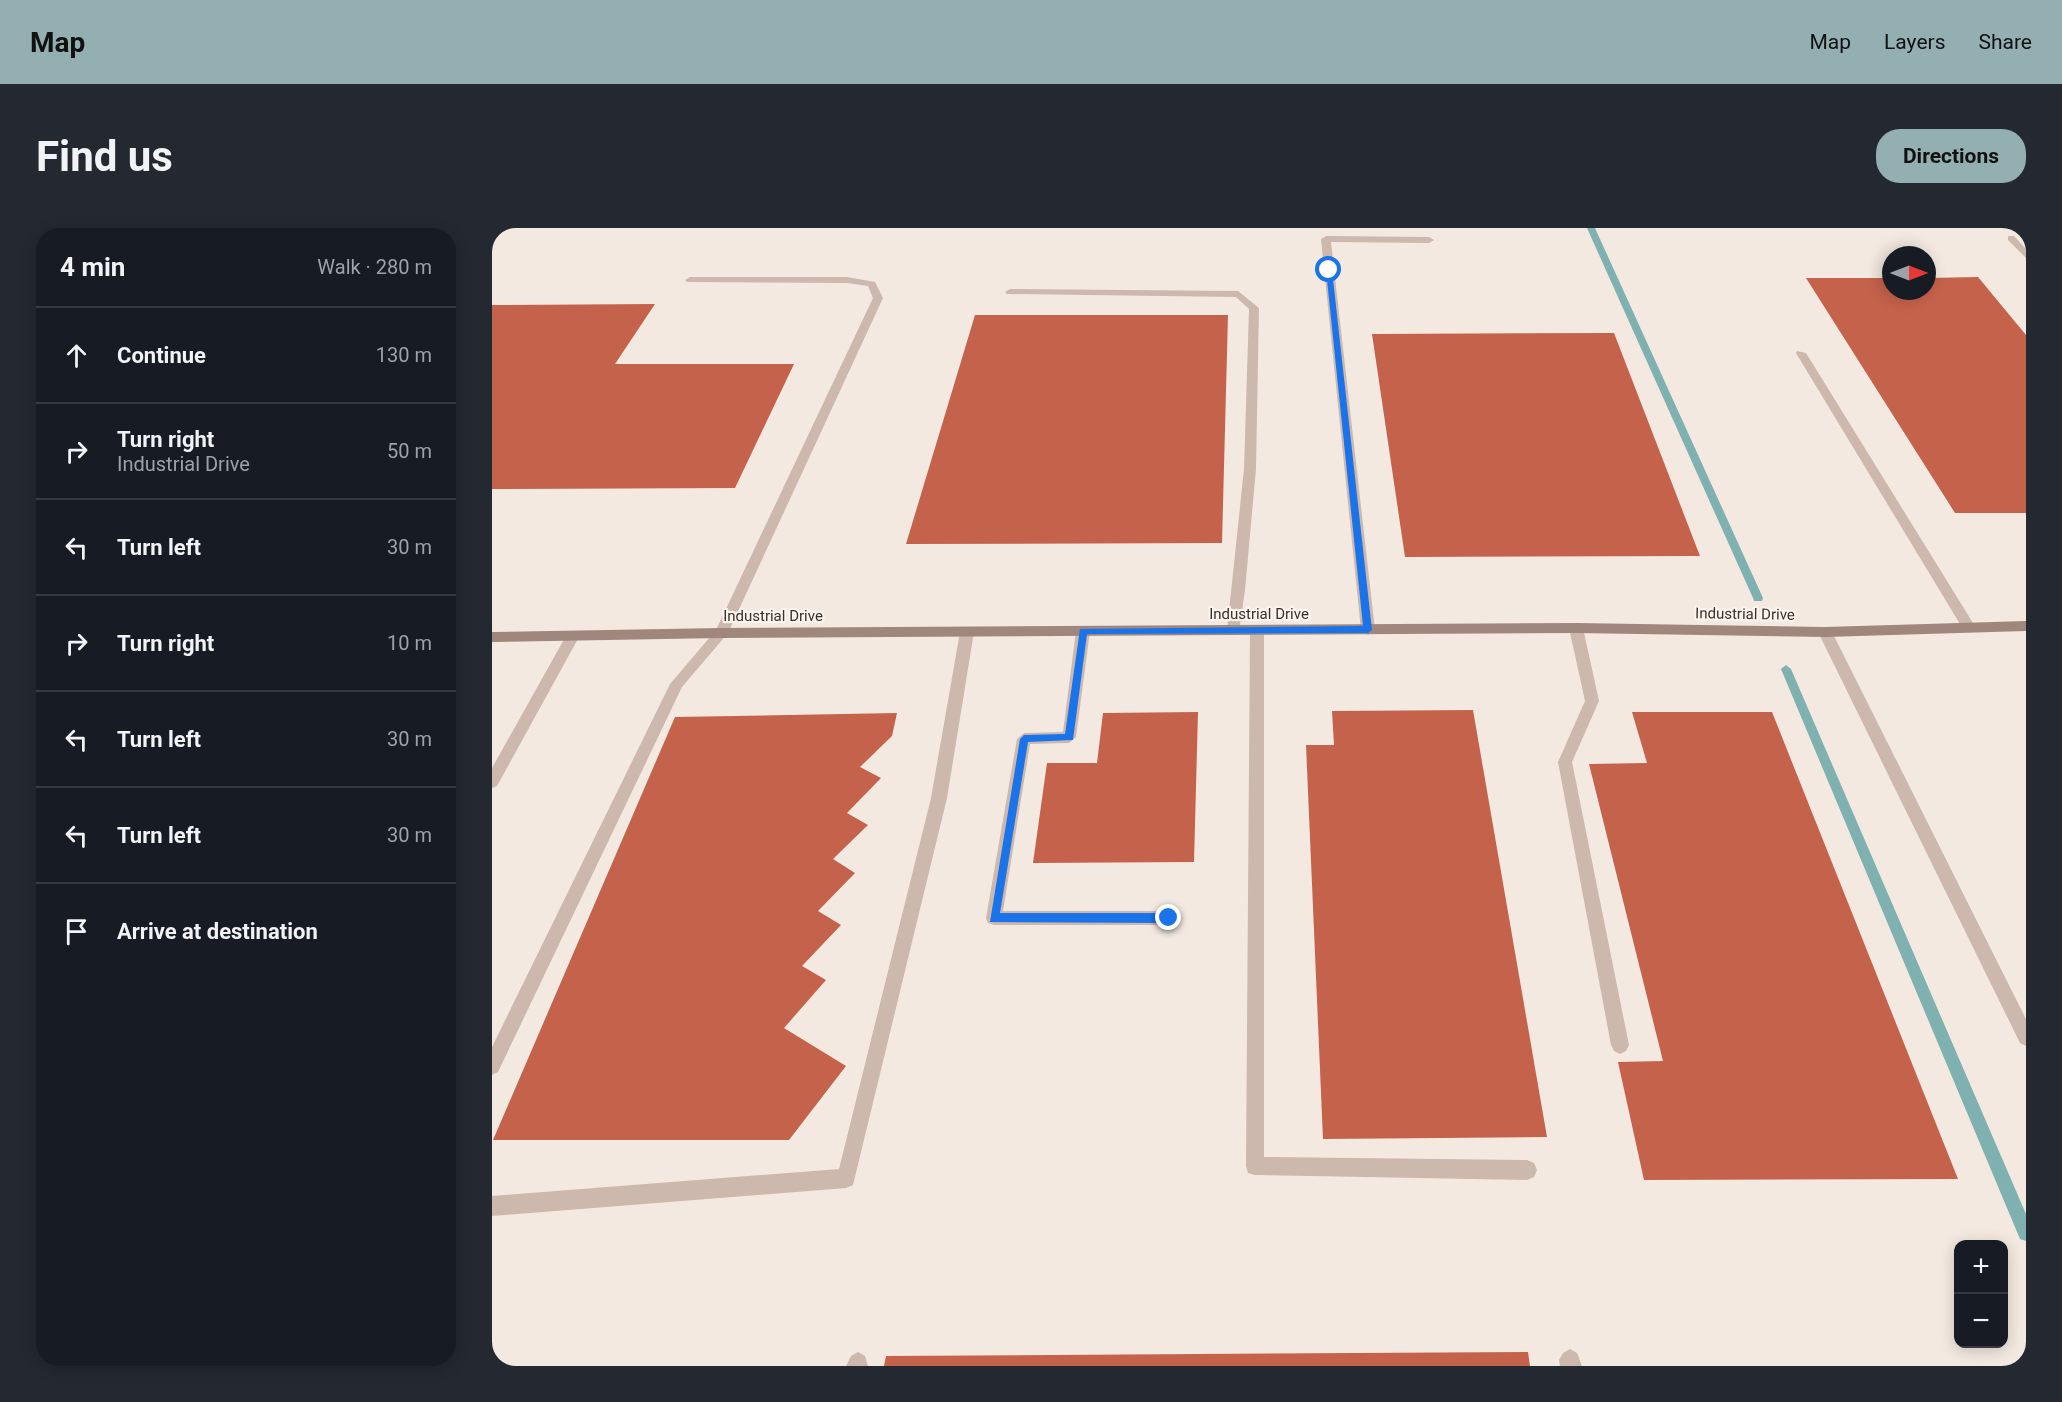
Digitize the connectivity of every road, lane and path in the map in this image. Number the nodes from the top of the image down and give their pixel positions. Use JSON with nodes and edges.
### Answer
{"nodes":[{"id":1,"x":2011,"y":238,"type":"dead end"},
{"id":2,"x":1429,"y":240,"type":"dead end"},
{"id":3,"x":2026,"y":255,"type":"edge"},
{"id":4,"x":690,"y":280,"type":"dead end"},
{"id":5,"x":1010,"y":292,"type":"dead end"},
{"id":6,"x":1801,"y":353,"type":"dead end"},
{"id":7,"x":1968,"y":626,"type":"junction"},
{"id":8,"x":2026,"y":626,"type":"edge"},
{"id":9,"x":1576,"y":628,"type":"junction"},
{"id":10,"x":1234,"y":630,"type":"junction"},
{"id":11,"x":1257,"y":630,"type":"junction"},
{"id":12,"x":1368,"y":630,"type":"junction"},
{"id":13,"x":1083,"y":631,"type":"junction"},
{"id":14,"x":967,"y":632,"type":"junction"},
{"id":15,"x":1824,"y":632,"type":"junction"},
{"id":16,"x":721,"y":633,"type":"junction"},
{"id":17,"x":492,"y":637,"type":"edge"},
{"id":18,"x":572,"y":637,"type":"junction"},
{"id":19,"x":492,"y":782,"type":"edge"},
{"id":20,"x":1169,"y":918,"type":"dead end"},
{"id":21,"x":2026,"y":1037,"type":"edge"},
{"id":22,"x":1620,"y":1045,"type":"dead end"},
{"id":23,"x":492,"y":1066,"type":"edge"},
{"id":24,"x":1527,"y":1170,"type":"dead end"},
{"id":25,"x":492,"y":1206,"type":"edge"}],
"edges":[{"from":1,"to":3,"type":"street"},
{"from":2,"to":12,"type":"street"},
{"from":4,"to":16,"type":"street"},
{"from":5,"to":10,"type":"street"},
{"from":6,"to":7,"type":"street"},
{"from":7,"to":8,"type":"street","name":"Industrial Drive"},
{"from":7,"to":15,"type":"street","name":"Industrial Drive"},
{"from":9,"to":12,"type":"street","name":"Industrial Drive"},
{"from":9,"to":15,"type":"street","name":"Industrial Drive"},
{"from":9,"to":22,"type":"street"},
{"from":10,"to":11,"type":"street","name":"Industrial Drive"},
{"from":10,"to":13,"type":"street","name":"Industrial Drive"},
{"from":11,"to":12,"type":"street","name":"Industrial Drive"},
{"from":11,"to":24,"type":"street"},
{"from":13,"to":14,"type":"street","name":"Industrial Drive"},
{"from":13,"to":20,"type":"street"},
{"from":14,"to":16,"type":"street","name":"Industrial Drive"},
{"from":14,"to":25,"type":"street"},
{"from":15,"to":21,"type":"street"},
{"from":16,"to":18,"type":"street","name":"Industrial Drive"},
{"from":16,"to":23,"type":"street"},
{"from":17,"to":18,"type":"street","name":"Industrial Drive"},
{"from":18,"to":19,"type":"street"}]}
